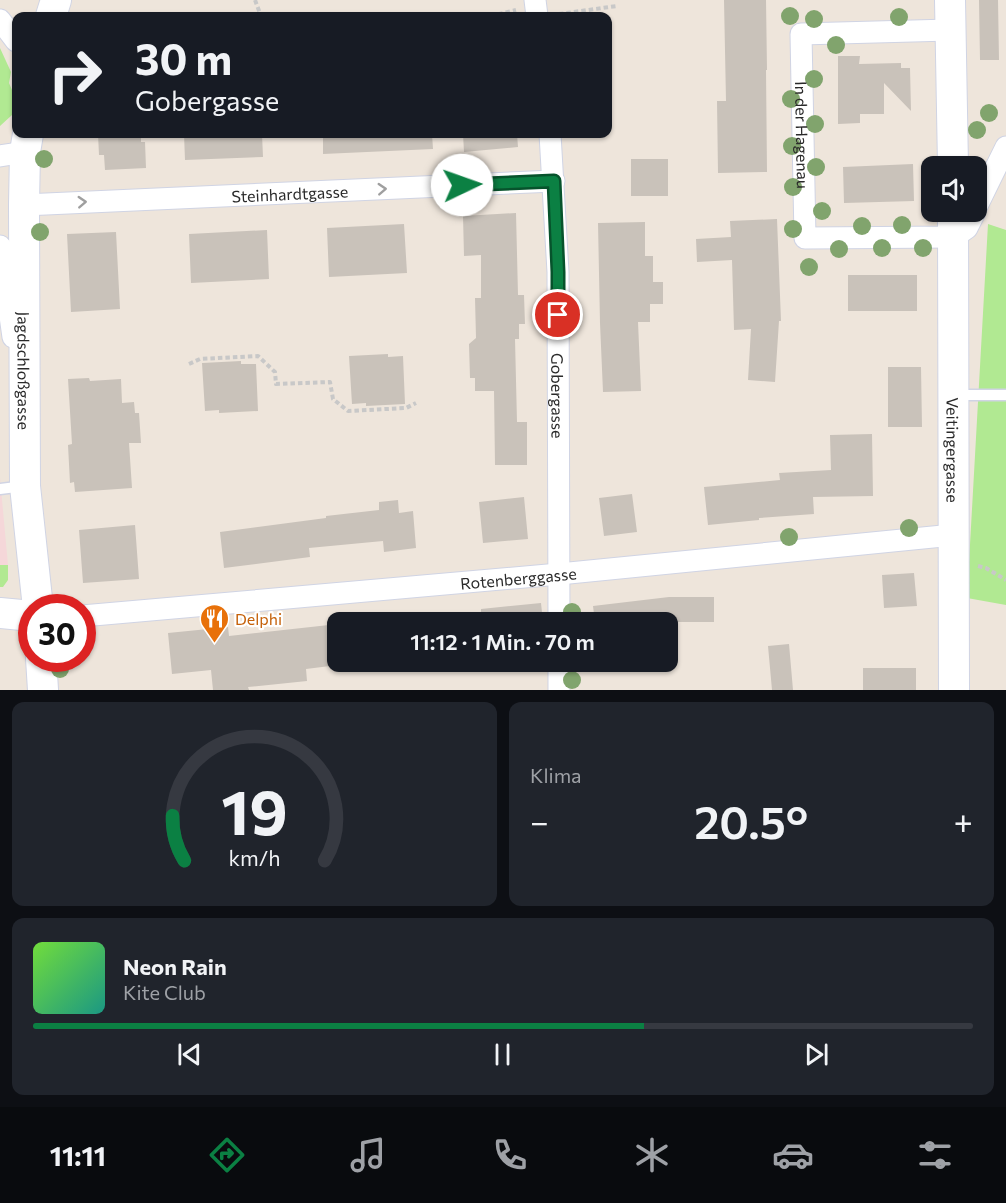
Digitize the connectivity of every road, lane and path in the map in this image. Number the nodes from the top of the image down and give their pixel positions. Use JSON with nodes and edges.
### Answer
{"nodes":[{"id":1,"x":950,"y":0,"type":"edge"},
{"id":2,"x":617,"y":6,"type":"dead end"},
{"id":3,"x":536,"y":10,"type":"edge"},
{"id":4,"x":521,"y":12,"type":"edge"},
{"id":5,"x":0,"y":20,"type":"edge"},
{"id":6,"x":950,"y":30,"type":"junction"},
{"id":7,"x":12,"y":36,"type":"edge"},
{"id":8,"x":550,"y":138,"type":"edge"},
{"id":9,"x":18,"y":147,"type":"edge"},
{"id":10,"x":1006,"y":147,"type":"edge"},
{"id":11,"x":953,"y":156,"type":"edge"},
{"id":12,"x":554,"y":181,"type":"junction"},
{"id":13,"x":987,"y":187,"type":"edge"},
{"id":14,"x":24,"y":205,"type":"junction"},
{"id":15,"x":970,"y":222,"type":"edge"},
{"id":16,"x":954,"y":224,"type":"edge"},
{"id":17,"x":0,"y":246,"type":"edge"},
{"id":18,"x":189,"y":364,"type":"dead end"},
{"id":19,"x":954,"y":395,"type":"junction"},
{"id":20,"x":1006,"y":395,"type":"edge"},
{"id":21,"x":416,"y":403,"type":"dead end"},
{"id":22,"x":25,"y":413,"type":"junction"},
{"id":23,"x":13,"y":487,"type":"edge"},
{"id":24,"x":953,"y":535,"type":"junction"},
{"id":25,"x":972,"y":564,"type":"dead end"},
{"id":26,"x":559,"y":574,"type":"junction"},
{"id":27,"x":1006,"y":580,"type":"edge"},
{"id":28,"x":35,"y":594,"type":"edge"},
{"id":29,"x":559,"y":612,"type":"edge"},
{"id":30,"x":0,"y":613,"type":"edge"},
{"id":31,"x":18,"y":615,"type":"edge"},
{"id":32,"x":96,"y":615,"type":"edge"},
{"id":33,"x":42,"y":672,"type":"edge"},
{"id":34,"x":559,"y":672,"type":"edge"},
{"id":35,"x":43,"y":690,"type":"edge"},
{"id":36,"x":559,"y":690,"type":"edge"},
{"id":37,"x":954,"y":690,"type":"edge"}],
"edges":[{"from":1,"to":6,"type":"street"},
{"from":2,"to":3,"type":"path"},
{"from":3,"to":4,"type":"path"},
{"from":5,"to":7,"type":"street"},
{"from":6,"to":11,"type":"street"},
{"from":6,"to":16,"type":"street","name":"In der Hagenau"},
{"from":8,"to":12,"type":"street","name":"Gobergasse"},
{"from":9,"to":14,"type":"street","name":"Jagdschloßgasse"},
{"from":10,"to":13,"type":"street"},
{"from":14,"to":12,"type":"street","name":"Steinhardtgasse","one_way":true},
{"from":12,"to":26,"type":"street","name":"Gobergasse"},
{"from":14,"to":22,"type":"street","name":"Jagdschloßgasse"},
{"from":15,"to":16,"type":"street"},
{"from":16,"to":19,"type":"street","name":"Veitingergasse"},
{"from":17,"to":22,"type":"street"},
{"from":18,"to":21,"type":"path"},
{"from":19,"to":20,"type":"lane"},
{"from":19,"to":24,"type":"street","name":"Veitingergasse"},
{"from":22,"to":23,"type":"street","name":"Jagdschloßgasse"},
{"from":23,"to":28,"type":"street","name":"Jagdschloßgasse"},
{"from":24,"to":26,"type":"street","name":"Rotenberggasse"},
{"from":24,"to":37,"type":"street","name":"Veitingergasse"},
{"from":25,"to":27,"type":"path"},
{"from":26,"to":29,"type":"street","name":"Gobergasse"},
{"from":26,"to":32,"type":"street","name":"Rotenberggasse"},
{"from":30,"to":31,"type":"street"},
{"from":33,"to":35,"type":"street"},
{"from":34,"to":36,"type":"street"}]}
